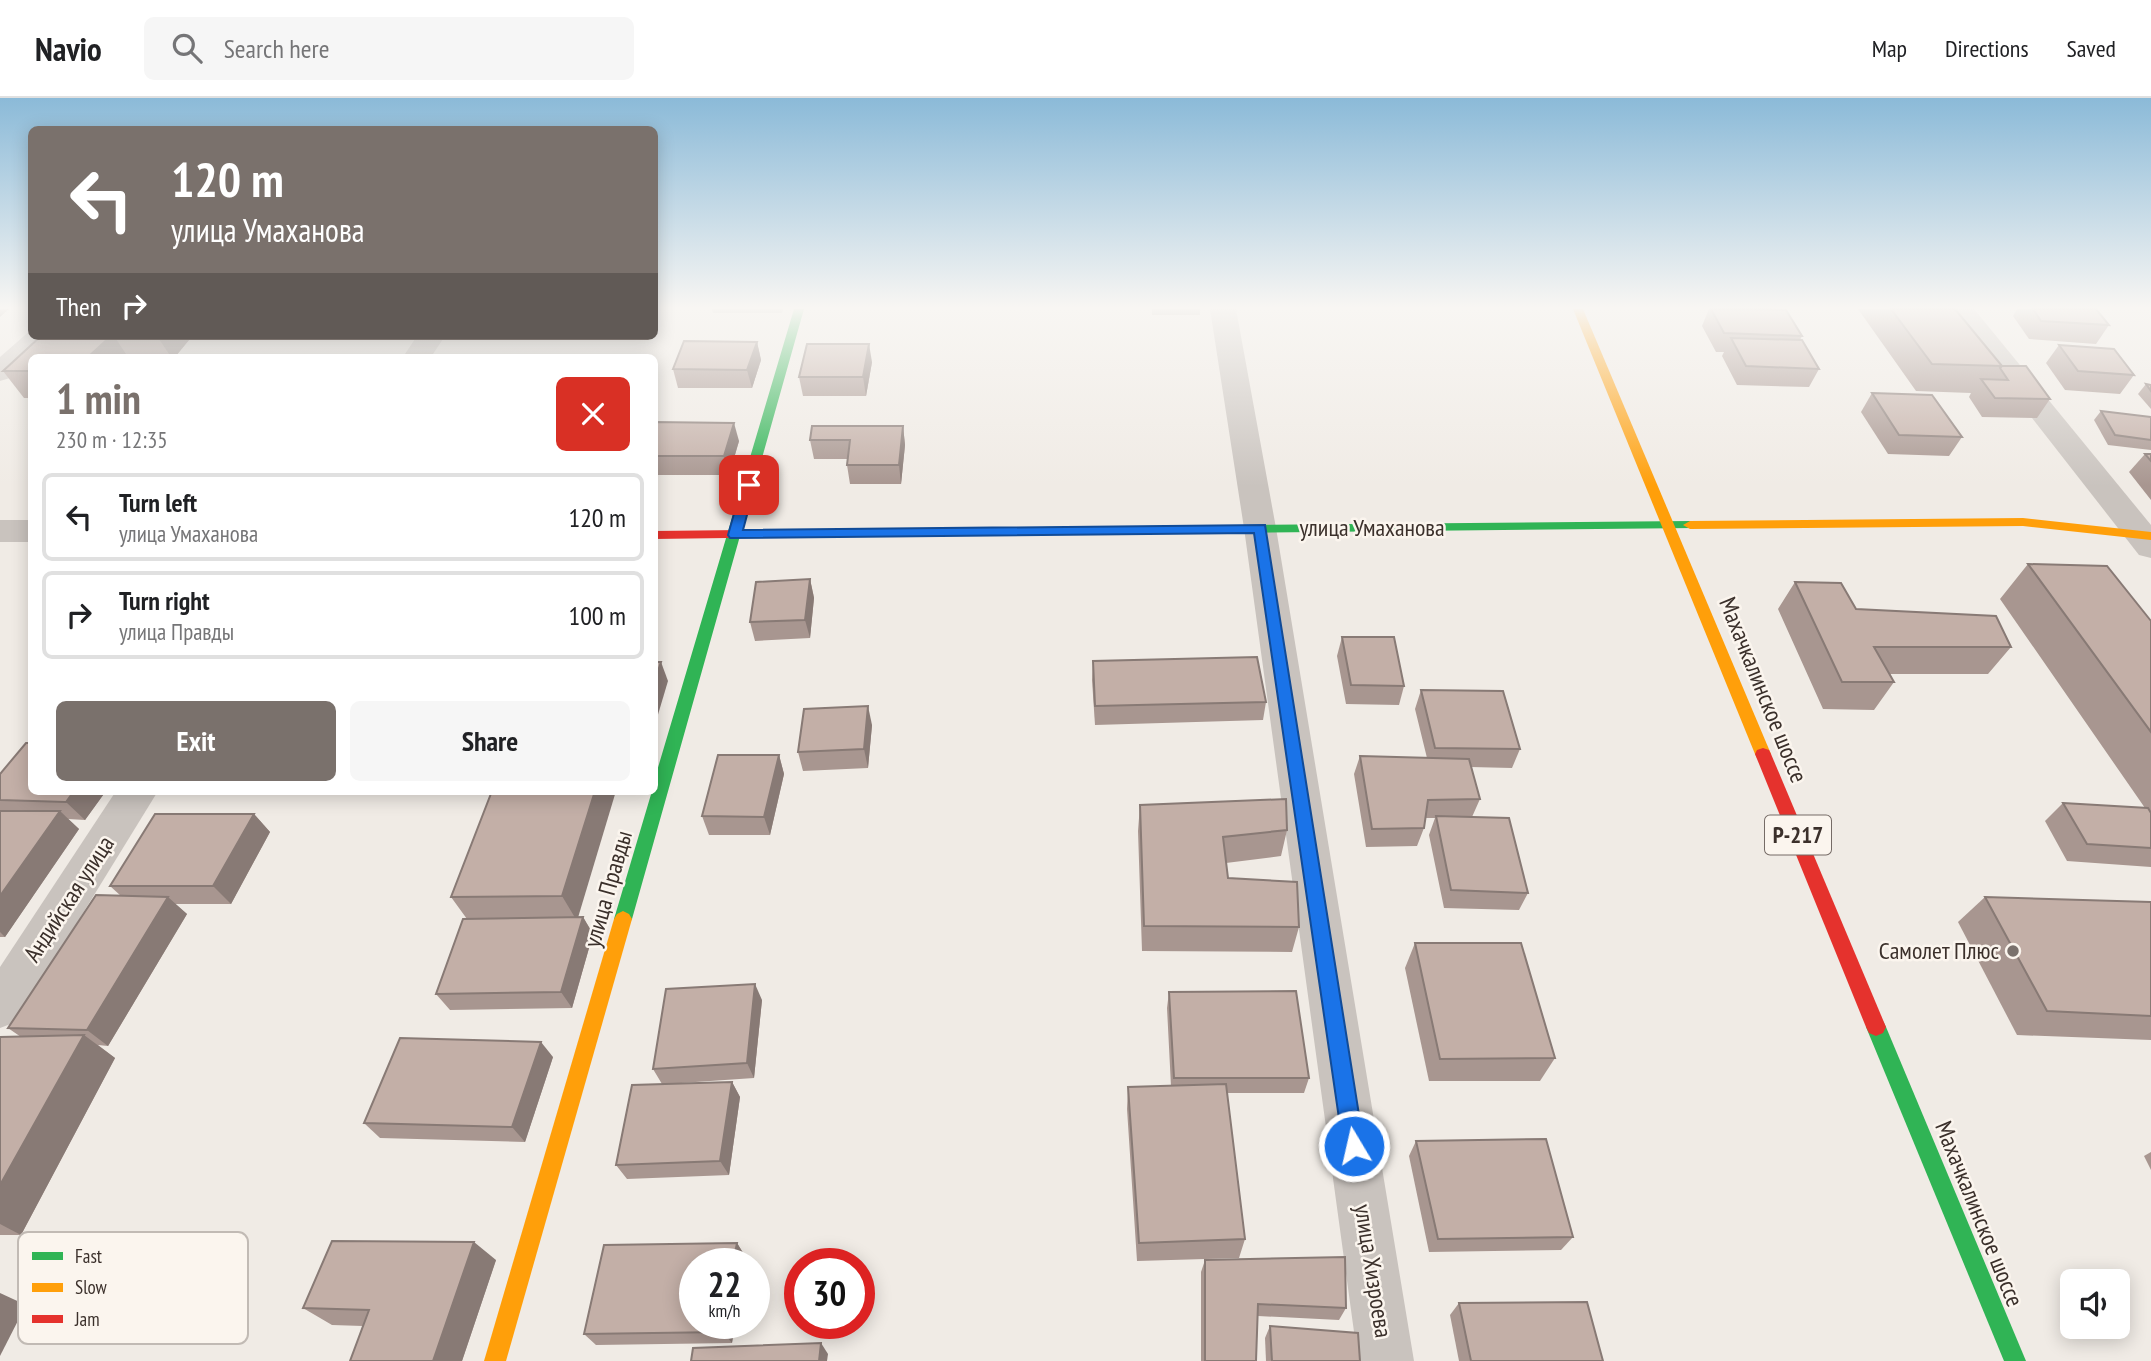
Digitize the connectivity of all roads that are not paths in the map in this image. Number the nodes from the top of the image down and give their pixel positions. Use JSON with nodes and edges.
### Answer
{"nodes":[{"id":1,"x":782,"y":368,"type":"edge"},
{"id":2,"x":1233,"y":368,"type":"edge"},
{"id":3,"x":1603,"y":368,"type":"edge"},
{"id":4,"x":2008,"y":368,"type":"edge"},
{"id":5,"x":1670,"y":526,"type":"junction"},
{"id":6,"x":1260,"y":528,"type":"junction"},
{"id":7,"x":0,"y":530,"type":"edge"},
{"id":8,"x":28,"y":531,"type":"edge"},
{"id":9,"x":658,"y":535,"type":"edge"},
{"id":10,"x":734,"y":535,"type":"junction"},
{"id":11,"x":2148,"y":539,"type":"edge"},
{"id":12,"x":135,"y":795,"type":"edge"},
{"id":13,"x":0,"y":1007,"type":"edge"},
{"id":14,"x":495,"y":1361,"type":"edge"},
{"id":15,"x":1386,"y":1361,"type":"edge"},
{"id":16,"x":2015,"y":1361,"type":"edge"}],
"edges":[{"from":1,"to":10,"type":"main road","name":"улица Правды"},
{"from":2,"to":6,"type":"street","name":"улица Хизроева"},
{"from":3,"to":5,"type":"main road","name":"Махачкалинское шоссе","number":"Р-217"},
{"from":4,"to":11,"type":"street"},
{"from":5,"to":6,"type":"main road","name":"улица Умаханова"},
{"from":5,"to":11,"type":"main road","name":"улица Умаханова"},
{"from":5,"to":16,"type":"main road","name":"Махачкалинское шоссе","number":"Р-217"},
{"from":6,"to":10,"type":"main road","name":"улица Умаханова"},
{"from":6,"to":15,"type":"street","name":"улица Хизроева"},
{"from":7,"to":8,"type":"street"},
{"from":9,"to":10,"type":"main road","name":"улица Умаханова"},
{"from":10,"to":14,"type":"main road","name":"улица Правды"},
{"from":12,"to":13,"type":"street","name":"Андийская улица"}]}
